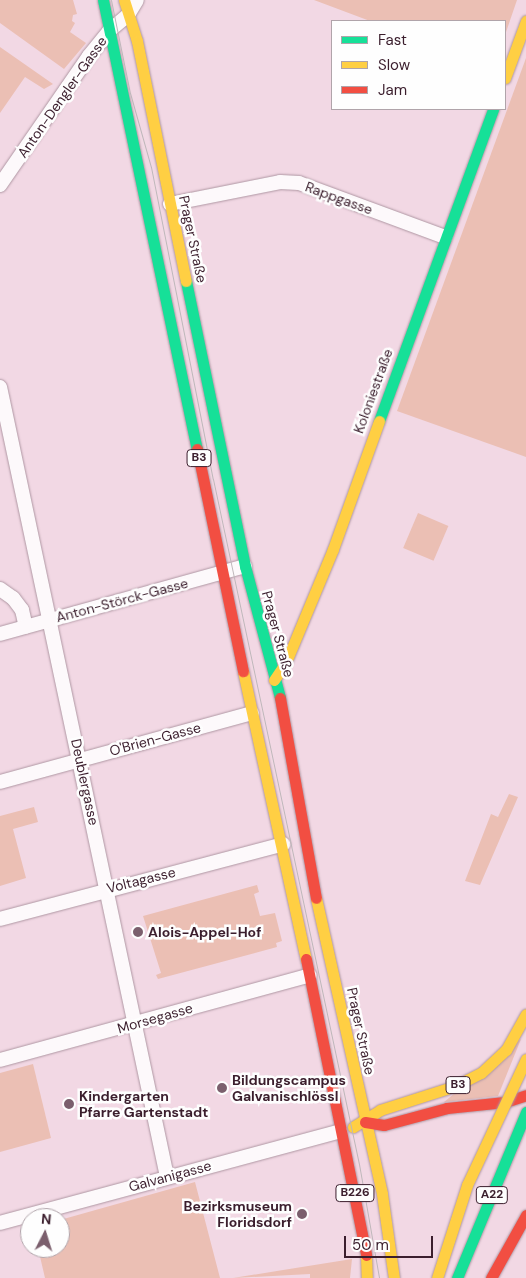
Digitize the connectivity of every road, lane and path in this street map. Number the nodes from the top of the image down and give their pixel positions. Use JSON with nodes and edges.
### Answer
{"nodes":[{"id":1,"x":103,"y":0,"type":"edge"},
{"id":2,"x":124,"y":0,"type":"edge"},
{"id":3,"x":137,"y":0,"type":"edge"},
{"id":4,"x":128,"y":15,"type":"junction"},
{"id":5,"x":526,"y":21,"type":"edge"},
{"id":6,"x":109,"y":31,"type":"junction"},
{"id":7,"x":506,"y":75,"type":"edge"},
{"id":8,"x":493,"y":110,"type":"edge"},
{"id":9,"x":0,"y":184,"type":"edge"},
{"id":10,"x":147,"y":204,"type":"junction"},
{"id":11,"x":170,"y":204,"type":"junction"},
{"id":12,"x":445,"y":237,"type":"junction"},
{"id":13,"x":0,"y":387,"type":"edge"},
{"id":14,"x":244,"y":566,"type":"junction"},
{"id":15,"x":223,"y":573,"type":"junction"},
{"id":16,"x":0,"y":589,"type":"edge"},
{"id":17,"x":49,"y":620,"type":"junction"},
{"id":18,"x":26,"y":627,"type":"junction"},
{"id":19,"x":0,"y":634,"type":"edge"},
{"id":20,"x":274,"y":680,"type":"junction"},
{"id":21,"x":252,"y":713,"type":"junction"},
{"id":22,"x":80,"y":760,"type":"junction"},
{"id":23,"x":0,"y":782,"type":"edge"},
{"id":24,"x":283,"y":844,"type":"junction"},
{"id":25,"x":107,"y":889,"type":"junction"},
{"id":26,"x":0,"y":919,"type":"edge"},
{"id":27,"x":310,"y":975,"type":"junction"},
{"id":28,"x":526,"y":1014,"type":"edge"},
{"id":29,"x":134,"y":1025,"type":"junction"},
{"id":30,"x":526,"y":1059,"type":"edge"},
{"id":31,"x":0,"y":1060,"type":"edge"},
{"id":32,"x":526,"y":1095,"type":"edge"},
{"id":33,"x":526,"y":1112,"type":"edge"},
{"id":34,"x":365,"y":1122,"type":"junction"},
{"id":35,"x":340,"y":1131,"type":"junction"},
{"id":36,"x":167,"y":1177,"type":"junction"},
{"id":37,"x":526,"y":1215,"type":"edge"},
{"id":38,"x":0,"y":1223,"type":"edge"},
{"id":39,"x":368,"y":1278,"type":"edge"},
{"id":40,"x":394,"y":1278,"type":"edge"},
{"id":41,"x":437,"y":1278,"type":"edge"},
{"id":42,"x":457,"y":1278,"type":"edge"},
{"id":43,"x":491,"y":1278,"type":"edge"}],
"edges":[{"from":1,"to":6,"type":"main road","number":"B3"},
{"from":2,"to":4,"type":"main road","name":"Prager Straße","number":"B3"},
{"from":3,"to":4,"type":"street","name":"Anton-Dengler-Gasse"},
{"from":4,"to":6,"type":"street","name":"Anton-Dengler-Gasse"},
{"from":4,"to":11,"type":"main road","name":"Prager Straße","number":"B3"},
{"from":5,"to":7,"type":"main road"},
{"from":6,"to":9,"type":"street","name":"Anton-Dengler-Gasse"},
{"from":6,"to":10,"type":"main road","number":"B3"},
{"from":8,"to":12,"type":"main road","name":"Koloniestraße"},
{"from":10,"to":11,"type":"main road"},
{"from":10,"to":15,"type":"main road","number":"B3"},
{"from":11,"to":12,"type":"street","name":"Rappgasse"},
{"from":11,"to":14,"type":"main road","name":"Prager Straße","number":"B3"},
{"from":12,"to":20,"type":"main road","name":"Koloniestraße"},
{"from":13,"to":17,"type":"street","name":"Deublergasse"},
{"from":14,"to":15,"type":"street","name":"Anton-Störck-Gasse"},
{"from":14,"to":20,"type":"main road","name":"Prager Straße","number":"B3"},
{"from":15,"to":17,"type":"street","name":"Anton-Störck-Gasse"},
{"from":15,"to":21,"type":"main road","number":"B3"},
{"from":16,"to":18,"type":"street"},
{"from":17,"to":18,"type":"street","name":"Anton-Störck-Gasse"},
{"from":17,"to":22,"type":"street","name":"Deublergasse"},
{"from":18,"to":19,"type":"street","name":"Anton-Störck-Gasse"},
{"from":20,"to":21,"type":"main road","name":"Koloniestraße"},
{"from":20,"to":34,"type":"main road","name":"Prager Straße","number":"B3"},
{"from":21,"to":22,"type":"street","name":"O'Brien-Gasse"},
{"from":21,"to":24,"type":"main road","number":"B3"},
{"from":22,"to":23,"type":"street","name":"O'Brien-Gasse"},
{"from":22,"to":25,"type":"street","name":"Deublergasse"},
{"from":24,"to":25,"type":"street","name":"Voltagasse"},
{"from":24,"to":27,"type":"main road","number":"B3"},
{"from":25,"to":26,"type":"street","name":"Voltagasse"},
{"from":25,"to":29,"type":"street","name":"Deublergasse"},
{"from":27,"to":29,"type":"street","name":"Morsegasse"},
{"from":27,"to":35,"type":"main road","number":"B3"},
{"from":28,"to":34,"type":"main road","number":"B3"},
{"from":29,"to":31,"type":"street","name":"Morsegasse"},
{"from":29,"to":36,"type":"street","name":"Deublergasse"},
{"from":30,"to":41,"type":"main road","bridge":true},
{"from":32,"to":34,"type":"main road","number":"B3"},
{"from":33,"to":42,"type":"main road","number":"A22"},
{"from":34,"to":35,"type":"main road","number":"B3"},
{"from":34,"to":40,"type":"main road","name":"Prager Straße","number":"B226"},
{"from":35,"to":36,"type":"street","name":"Galvanigasse"},
{"from":35,"to":39,"type":"main road","number":"B226"},
{"from":36,"to":38,"type":"street","name":"Galvanigasse"},
{"from":37,"to":43,"type":"main road"}]}
